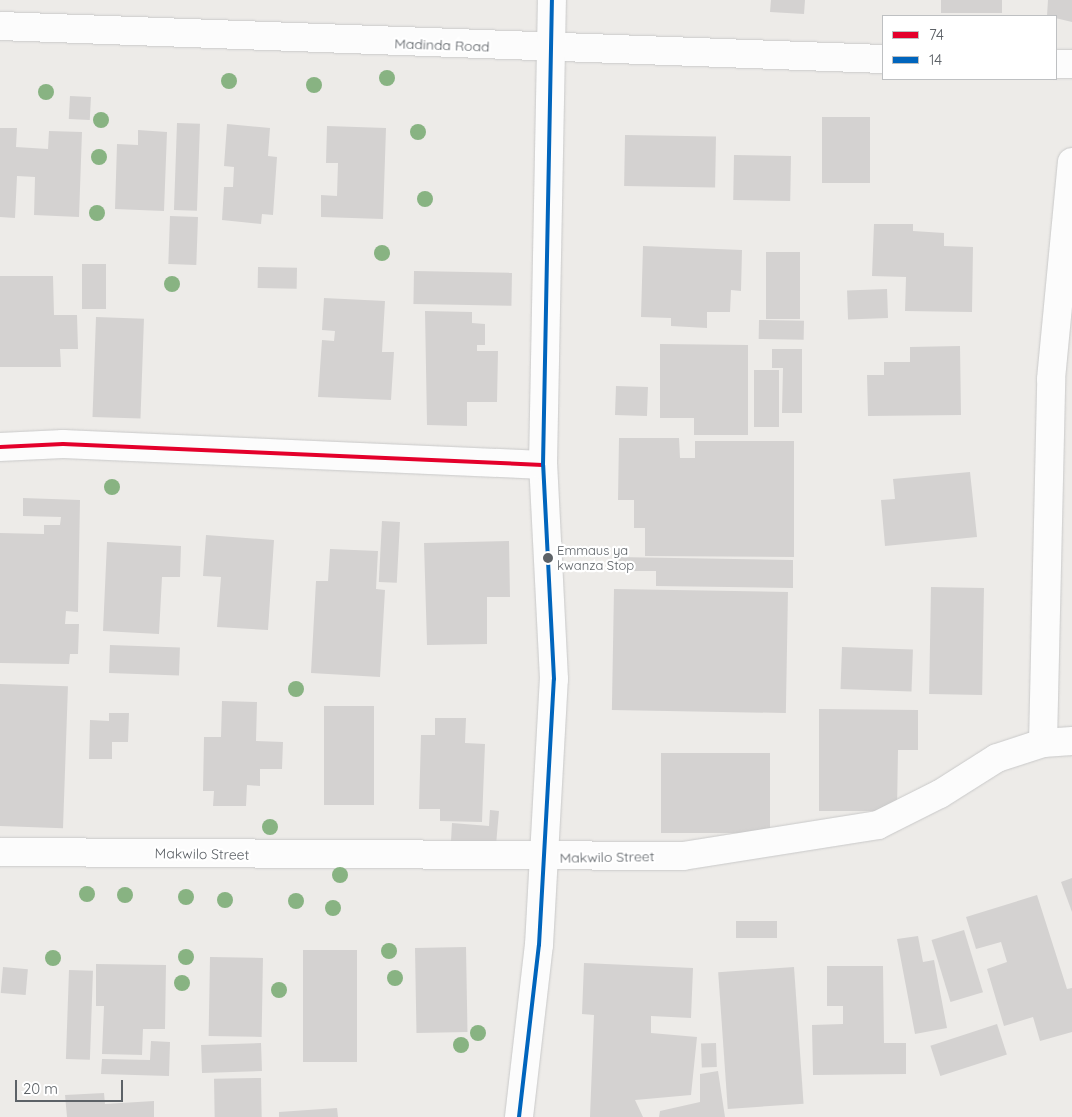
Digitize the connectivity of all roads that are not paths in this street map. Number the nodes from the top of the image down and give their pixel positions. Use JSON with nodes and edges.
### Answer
{"nodes":[{"id":1,"x":552,"y":0,"type":"edge"},
{"id":2,"x":0,"y":26,"type":"edge"},
{"id":3,"x":550,"y":50,"type":"junction"},
{"id":4,"x":882,"y":59,"type":"edge"},
{"id":5,"x":1057,"y":64,"type":"edge"},
{"id":6,"x":1072,"y":64,"type":"edge"},
{"id":7,"x":1072,"y":162,"type":"edge"},
{"id":8,"x":0,"y":447,"type":"edge"},
{"id":9,"x":543,"y":465,"type":"junction"},
{"id":10,"x":1072,"y":741,"type":"edge"},
{"id":11,"x":1043,"y":743,"type":"junction"},
{"id":12,"x":0,"y":852,"type":"edge"},
{"id":13,"x":542,"y":858,"type":"junction"},
{"id":14,"x":519,"y":1117,"type":"edge"}],
"edges":[{"from":1,"to":3,"type":"street"},
{"from":2,"to":3,"type":"street","name":"Madinda Road"},
{"from":3,"to":4,"type":"street","name":"Madinda Road"},
{"from":3,"to":9,"type":"street"},
{"from":5,"to":6,"type":"street"},
{"from":7,"to":11,"type":"street"},
{"from":8,"to":9,"type":"street"},
{"from":9,"to":13,"type":"street"},
{"from":10,"to":11,"type":"street","name":"Makwilo Street"},
{"from":11,"to":13,"type":"street","name":"Makwilo Street"},
{"from":12,"to":13,"type":"street","name":"Makwilo Street"},
{"from":13,"to":14,"type":"street"}]}
